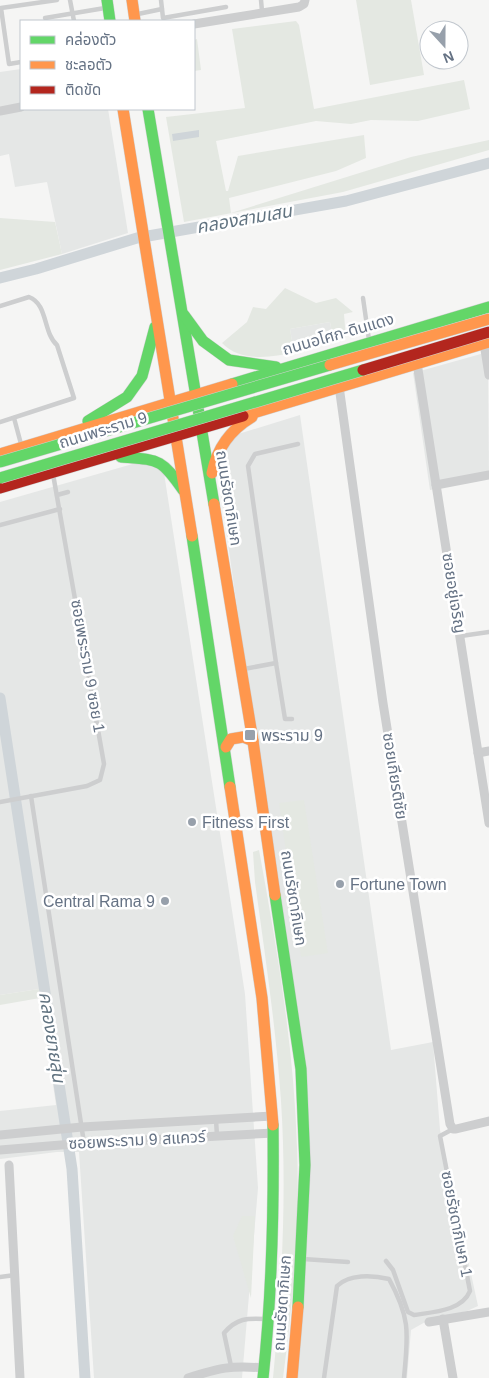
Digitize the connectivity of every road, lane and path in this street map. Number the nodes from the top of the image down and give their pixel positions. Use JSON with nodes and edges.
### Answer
{"nodes":[{"id":1,"x":57,"y":0,"type":"edge"},
{"id":2,"x":70,"y":0,"type":"edge"},
{"id":3,"x":132,"y":0,"type":"edge"},
{"id":4,"x":161,"y":0,"type":"edge"},
{"id":5,"x":260,"y":0,"type":"edge"},
{"id":6,"x":305,"y":0,"type":"edge"},
{"id":7,"x":107,"y":4,"type":"edge"},
{"id":8,"x":226,"y":8,"type":"dead end"},
{"id":9,"x":162,"y":9,"type":"junction"},
{"id":10,"x":262,"y":11,"type":"junction"},
{"id":11,"x":72,"y":13,"type":"junction"},
{"id":12,"x":45,"y":18,"type":"dead end"},
{"id":13,"x":134,"y":18,"type":"edge"},
{"id":14,"x":74,"y":20,"type":"edge"},
{"id":15,"x":110,"y":20,"type":"edge"},
{"id":16,"x":195,"y":24,"type":"edge"},
{"id":17,"x":20,"y":62,"type":"edge"},
{"id":18,"x":20,"y":107,"type":"edge"},
{"id":19,"x":123,"y":110,"type":"edge"},
{"id":20,"x":148,"y":110,"type":"edge"},
{"id":21,"x":0,"y":111,"type":"edge"},
{"id":22,"x":363,"y":298,"type":"dead end"},
{"id":23,"x":0,"y":306,"type":"edge"},
{"id":24,"x":489,"y":307,"type":"edge"},
{"id":25,"x":182,"y":311,"type":"junction"},
{"id":26,"x":489,"y":318,"type":"edge"},
{"id":27,"x":447,"y":319,"type":"junction"},
{"id":28,"x":156,"y":324,"type":"junction"},
{"id":29,"x":489,"y":332,"type":"edge"},
{"id":30,"x":369,"y":342,"type":"junction"},
{"id":31,"x":486,"y":342,"type":"edge"},
{"id":32,"x":456,"y":351,"type":"junction"},
{"id":33,"x":417,"y":363,"type":"junction"},
{"id":34,"x":280,"y":368,"type":"junction"},
{"id":35,"x":489,"y":375,"type":"edge"},
{"id":36,"x":339,"y":386,"type":"junction"},
{"id":37,"x":196,"y":394,"type":"junction"},
{"id":38,"x":212,"y":400,"type":"joint"},
{"id":39,"x":169,"y":402,"type":"junction"},
{"id":40,"x":277,"y":405,"type":"junction"},
{"id":41,"x":14,"y":418,"type":"junction"},
{"id":42,"x":0,"y":422,"type":"edge"},
{"id":43,"x":202,"y":427,"type":"junction"},
{"id":44,"x":65,"y":434,"type":"junction"},
{"id":45,"x":175,"y":435,"type":"junction"},
{"id":46,"x":298,"y":444,"type":"dead end"},
{"id":47,"x":22,"y":448,"type":"junction"},
{"id":48,"x":0,"y":454,"type":"edge"},
{"id":49,"x":109,"y":457,"type":"junction"},
{"id":50,"x":0,"y":462,"type":"edge"},
{"id":51,"x":53,"y":472,"type":"junction"},
{"id":52,"x":489,"y":475,"type":"edge"},
{"id":53,"x":0,"y":478,"type":"edge"},
{"id":54,"x":436,"y":485,"type":"junction"},
{"id":55,"x":0,"y":488,"type":"edge"},
{"id":56,"x":68,"y":492,"type":"dead end"},
{"id":57,"x":211,"y":492,"type":"junction"},
{"id":58,"x":186,"y":494,"type":"junction"},
{"id":59,"x":57,"y":495,"type":"junction"},
{"id":60,"x":60,"y":509,"type":"junction"},
{"id":61,"x":0,"y":525,"type":"edge"},
{"id":62,"x":489,"y":632,"type":"edge"},
{"id":63,"x":461,"y":636,"type":"junction"},
{"id":64,"x":276,"y":663,"type":"junction"},
{"id":65,"x":241,"y":670,"type":"junction"},
{"id":66,"x":292,"y":719,"type":"dead end"},
{"id":67,"x":253,"y":742,"type":"junction"},
{"id":68,"x":226,"y":747,"type":"junction"},
{"id":69,"x":489,"y":751,"type":"edge"},
{"id":70,"x":478,"y":753,"type":"junction"},
{"id":71,"x":31,"y":796,"type":"junction"},
{"id":72,"x":0,"y":802,"type":"edge"},
{"id":73,"x":489,"y":823,"type":"edge"},
{"id":74,"x":273,"y":1116,"type":"junction"},
{"id":75,"x":216,"y":1120,"type":"junction"},
{"id":76,"x":488,"y":1124,"type":"edge"},
{"id":77,"x":82,"y":1127,"type":"junction"},
{"id":78,"x":452,"y":1129,"type":"junction"},
{"id":79,"x":274,"y":1133,"type":"junction"},
{"id":80,"x":0,"y":1135,"type":"edge"},
{"id":81,"x":217,"y":1136,"type":"junction"},
{"id":82,"x":84,"y":1143,"type":"junction"},
{"id":83,"x":0,"y":1150,"type":"edge"},
{"id":84,"x":9,"y":1165,"type":"dead end"},
{"id":85,"x":302,"y":1258,"type":"junction"},
{"id":86,"x":386,"y":1261,"type":"dead end"},
{"id":87,"x":348,"y":1262,"type":"dead end"},
{"id":88,"x":15,"y":1275,"type":"junction"},
{"id":89,"x":0,"y":1277,"type":"edge"},
{"id":90,"x":489,"y":1312,"type":"edge"},
{"id":91,"x":269,"y":1319,"type":"junction"},
{"id":92,"x":443,"y":1319,"type":"junction"},
{"id":93,"x":429,"y":1322,"type":"dead end"},
{"id":94,"x":230,"y":1366,"type":"junction"},
{"id":95,"x":264,"y":1373,"type":"edge"},
{"id":96,"x":20,"y":1378,"type":"edge"},
{"id":97,"x":188,"y":1378,"type":"edge"},
{"id":98,"x":292,"y":1378,"type":"edge"},
{"id":99,"x":324,"y":1378,"type":"edge"},
{"id":100,"x":404,"y":1378,"type":"edge"},
{"id":101,"x":453,"y":1378,"type":"edge"}],
"edges":[{"from":1,"to":17,"type":"lane"},
{"from":2,"to":11,"type":"lane"},
{"from":3,"to":13,"type":"main road"},
{"from":4,"to":9,"type":"lane"},
{"from":5,"to":10,"type":"lane"},
{"from":6,"to":10,"type":"street"},
{"from":7,"to":11,"type":"lane"},
{"from":7,"to":15,"type":"main road"},
{"from":8,"to":9,"type":"lane"},
{"from":9,"to":13,"type":"lane"},
{"from":10,"to":16,"type":"street"},
{"from":11,"to":12,"type":"lane"},
{"from":11,"to":14,"type":"lane"},
{"from":18,"to":21,"type":"street"},
{"from":19,"to":28,"type":"main road"},
{"from":20,"to":25,"type":"main road"},
{"from":22,"to":30,"type":"lane"},
{"from":23,"to":41,"type":"lane"},
{"from":24,"to":27,"type":"main road","name":"ถนนอโศก-ดินแดง"},
{"from":25,"to":34,"type":"main road"},
{"from":25,"to":37,"type":"main road"},
{"from":26,"to":38,"type":"main road","name":"ถนนอโศก-ดินแดง","bridge":true},
{"from":27,"to":30,"type":"main road","name":"ถนนอโศก-ดินแดง"},
{"from":27,"to":32,"type":"main road"},
{"from":28,"to":39,"type":"main road"},
{"from":28,"to":44,"type":"main road"},
{"from":29,"to":53,"type":"main road","name":"ถนนพระราม 9","bridge":true},
{"from":30,"to":34,"type":"main road","name":"ถนนอโศก-ดินแดง"},
{"from":31,"to":32,"type":"main road"},
{"from":31,"to":35,"type":"street"},
{"from":32,"to":33,"type":"main road"},
{"from":33,"to":36,"type":"main road"},
{"from":33,"to":54,"type":"street","name":"ซอยอยู่เจริญ"},
{"from":34,"to":37,"type":"main road","name":"ถนนอโศก-ดินแดง"},
{"from":36,"to":40,"type":"main road"},
{"from":36,"to":78,"type":"street","name":"ซอยเกียรติชัย"},
{"from":37,"to":39,"type":"main road","name":"ถนนอโศก-ดินแดง"},
{"from":37,"to":43,"type":"main road"},
{"from":38,"to":50,"type":"main road","name":"ถนนพระราม 9","bridge":true},
{"from":39,"to":44,"type":"main road","name":"ถนนพระราม 9"},
{"from":39,"to":45,"type":"main road"},
{"from":40,"to":43,"type":"main road"},
{"from":40,"to":57,"type":"main road"},
{"from":41,"to":42,"type":"lane"},
{"from":41,"to":47,"type":"lane"},
{"from":43,"to":45,"type":"main road"},
{"from":43,"to":57,"type":"main road","name":"ถนนรัชดาภิเษก"},
{"from":44,"to":47,"type":"main road","name":"ถนนพระราม 9"},
{"from":45,"to":49,"type":"main road","name":"ถนนพระราม 9"},
{"from":45,"to":58,"type":"main road","name":"ถนนรัชดาภิเษก"},
{"from":46,"to":64,"type":"lane"},
{"from":47,"to":48,"type":"main road","name":"ถนนพระราม 9"},
{"from":49,"to":51,"type":"main road","name":"ถนนพระราม 9"},
{"from":49,"to":58,"type":"main road"},
{"from":51,"to":55,"type":"main road","name":"ถนนพระราม 9"},
{"from":51,"to":59,"type":"lane","name":"ซอยพระราม 9 ซอย 1"},
{"from":52,"to":54,"type":"street"},
{"from":54,"to":63,"type":"street","name":"ซอยอยู่เจริญ"},
{"from":56,"to":59,"type":"lane"},
{"from":57,"to":65,"type":"main road","name":"ถนนรัชดาภิเษก"},
{"from":58,"to":68,"type":"main road","name":"ถนนรัชดาภิเษก"},
{"from":59,"to":60,"type":"lane","name":"ซอยพระราม 9 ซอย 1"},
{"from":60,"to":61,"type":"lane"},
{"from":60,"to":71,"type":"lane","name":"ซอยพระราม 9 ซอย 1"},
{"from":62,"to":63,"type":"lane"},
{"from":63,"to":70,"type":"street","name":"ซอยอยู่เจริญ"},
{"from":64,"to":65,"type":"lane"},
{"from":64,"to":66,"type":"lane"},
{"from":65,"to":67,"type":"main road","name":"ถนนรัชดาภิเษก"},
{"from":67,"to":68,"type":"main road"},
{"from":67,"to":85,"type":"main road","name":"ถนนรัชดาภิเษก"},
{"from":68,"to":74,"type":"main road","name":"ถนนรัชดาภิเษก"},
{"from":69,"to":70,"type":"street"},
{"from":70,"to":73,"type":"street","name":"ซอยอยู่เจริญ"},
{"from":71,"to":72,"type":"lane","name":"ซอยพระราม 9 ซอย 1"},
{"from":71,"to":77,"type":"lane"},
{"from":74,"to":75,"type":"street","name":"ซอยพระราม 9 สแควร์"},
{"from":74,"to":79,"type":"main road","name":"ถนนรัชดาภิเษก"},
{"from":75,"to":77,"type":"street","name":"ซอยพระราม 9 สแควร์"},
{"from":75,"to":81,"type":"lane"},
{"from":76,"to":78,"type":"street"},
{"from":77,"to":80,"type":"street","name":"ซอยพระราม 9 สแควร์"},
{"from":77,"to":82,"type":"lane"},
{"from":78,"to":86,"type":"lane","name":"ซอยรัชดาภิเษก 1"},
{"from":79,"to":81,"type":"street","name":"ซอยพระราม 9 สแควร์"},
{"from":79,"to":91,"type":"main road","name":"ถนนรัชดาภิเษก"},
{"from":81,"to":82,"type":"street","name":"ซอยพระราม 9 สแควร์"},
{"from":82,"to":83,"type":"street","name":"ซอยพระราม 9 สแควร์"},
{"from":84,"to":88,"type":"street"},
{"from":85,"to":87,"type":"lane"},
{"from":85,"to":98,"type":"main road","name":"ถนนรัชดาภิเษก"},
{"from":88,"to":89,"type":"lane"},
{"from":88,"to":96,"type":"street"},
{"from":90,"to":92,"type":"street"},
{"from":91,"to":94,"type":"lane"},
{"from":91,"to":95,"type":"main road","name":"ถนนรัชดาภิเษก"},
{"from":92,"to":93,"type":"street"},
{"from":92,"to":101,"type":"street"},
{"from":94,"to":95,"type":"street"},
{"from":94,"to":97,"type":"street"},
{"from":99,"to":100,"type":"lane"}]}
